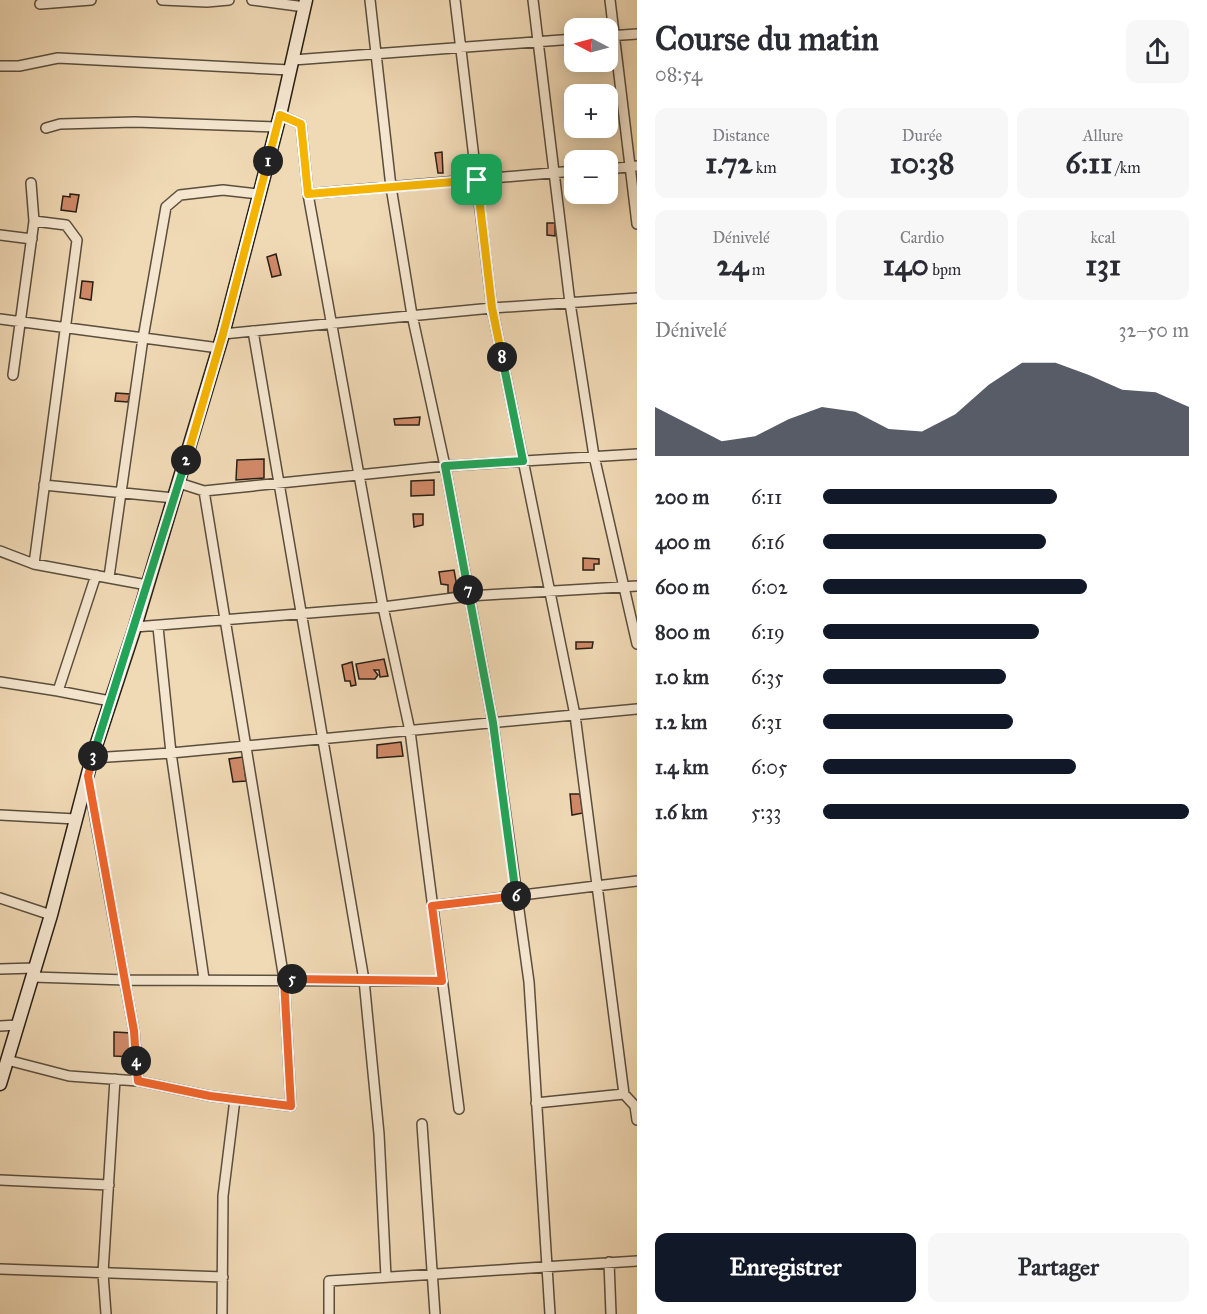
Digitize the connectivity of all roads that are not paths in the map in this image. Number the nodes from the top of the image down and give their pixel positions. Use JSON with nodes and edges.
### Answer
{"nodes":[{"id":1,"x":91,"y":0,"type":"edge"},
{"id":2,"x":162,"y":0,"type":"edge"},
{"id":3,"x":229,"y":0,"type":"edge"},
{"id":4,"x":252,"y":0,"type":"edge"},
{"id":5,"x":370,"y":0,"type":"edge"},
{"id":6,"x":455,"y":0,"type":"edge"},
{"id":7,"x":533,"y":0,"type":"edge"},
{"id":8,"x":610,"y":0,"type":"edge"},
{"id":9,"x":40,"y":4,"type":"dead end"},
{"id":10,"x":305,"y":4,"type":"edge"},
{"id":11,"x":610,"y":18,"type":"edge"},
{"id":12,"x":637,"y":34,"type":"edge"},
{"id":13,"x":618,"y":35,"type":"edge"},
{"id":14,"x":564,"y":40,"type":"edge"},
{"id":15,"x":538,"y":42,"type":"junction"},
{"id":16,"x":461,"y":47,"type":"junction"},
{"id":17,"x":378,"y":53,"type":"junction"},
{"id":18,"x":292,"y":65,"type":"junction"},
{"id":19,"x":0,"y":66,"type":"edge"},
{"id":20,"x":617,"y":72,"type":"edge"},
{"id":21,"x":279,"y":121,"type":"junction"},
{"id":22,"x":46,"y":128,"type":"dead end"},
{"id":23,"x":634,"y":166,"type":"edge"},
{"id":24,"x":618,"y":168,"type":"edge"},
{"id":25,"x":564,"y":172,"type":"edge"},
{"id":26,"x":554,"y":173,"type":"junction"},
{"id":27,"x":477,"y":180,"type":"junction"},
{"id":28,"x":31,"y":183,"type":"dead end"},
{"id":29,"x":391,"y":187,"type":"junction"},
{"id":30,"x":260,"y":194,"type":"junction"},
{"id":31,"x":308,"y":194,"type":"junction"},
{"id":32,"x":34,"y":221,"type":"junction"},
{"id":33,"x":637,"y":224,"type":"edge"},
{"id":34,"x":0,"y":235,"type":"edge"},
{"id":35,"x":32,"y":239,"type":"junction"},
{"id":36,"x":637,"y":298,"type":"edge"},
{"id":37,"x":570,"y":303,"type":"junction"},
{"id":38,"x":492,"y":308,"type":"junction"},
{"id":39,"x":412,"y":315,"type":"junction"},
{"id":40,"x":0,"y":319,"type":"edge"},
{"id":41,"x":21,"y":322,"type":"junction"},
{"id":42,"x":331,"y":322,"type":"junction"},
{"id":43,"x":65,"y":328,"type":"junction"},
{"id":44,"x":253,"y":331,"type":"junction"},
{"id":45,"x":223,"y":334,"type":"junction"},
{"id":46,"x":143,"y":338,"type":"junction"},
{"id":47,"x":219,"y":348,"type":"junction"},
{"id":48,"x":13,"y":375,"type":"dead end"},
{"id":49,"x":637,"y":454,"type":"edge"},
{"id":50,"x":594,"y":456,"type":"junction"},
{"id":51,"x":523,"y":461,"type":"junction"},
{"id":52,"x":445,"y":466,"type":"junction"},
{"id":53,"x":359,"y":475,"type":"junction"},
{"id":54,"x":179,"y":483,"type":"junction"},
{"id":55,"x":279,"y":483,"type":"junction"},
{"id":56,"x":44,"y":485,"type":"junction"},
{"id":57,"x":204,"y":491,"type":"junction"},
{"id":58,"x":121,"y":493,"type":"junction"},
{"id":59,"x":174,"y":498,"type":"junction"},
{"id":60,"x":0,"y":551,"type":"edge"},
{"id":61,"x":34,"y":564,"type":"junction"},
{"id":62,"x":96,"y":575,"type":"junction"},
{"id":63,"x":109,"y":577,"type":"junction"},
{"id":64,"x":147,"y":585,"type":"junction"},
{"id":65,"x":626,"y":586,"type":"junction"},
{"id":66,"x":637,"y":586,"type":"edge"},
{"id":67,"x":550,"y":591,"type":"junction"},
{"id":68,"x":470,"y":596,"type":"junction"},
{"id":69,"x":383,"y":607,"type":"junction"},
{"id":70,"x":301,"y":614,"type":"junction"},
{"id":71,"x":225,"y":621,"type":"junction"},
{"id":72,"x":135,"y":627,"type":"junction"},
{"id":73,"x":158,"y":627,"type":"junction"},
{"id":74,"x":637,"y":644,"type":"edge"},
{"id":75,"x":0,"y":682,"type":"edge"},
{"id":76,"x":58,"y":691,"type":"junction"},
{"id":77,"x":110,"y":701,"type":"junction"},
{"id":78,"x":637,"y":710,"type":"edge"},
{"id":79,"x":575,"y":716,"type":"junction"},
{"id":80,"x":493,"y":723,"type":"junction"},
{"id":81,"x":410,"y":731,"type":"junction"},
{"id":82,"x":322,"y":739,"type":"junction"},
{"id":83,"x":246,"y":746,"type":"junction"},
{"id":84,"x":171,"y":753,"type":"junction"},
{"id":85,"x":92,"y":758,"type":"junction"},
{"id":86,"x":88,"y":776,"type":"junction"},
{"id":87,"x":0,"y":815,"type":"edge"},
{"id":88,"x":76,"y":819,"type":"junction"},
{"id":89,"x":637,"y":881,"type":"edge"},
{"id":90,"x":597,"y":886,"type":"junction"},
{"id":91,"x":517,"y":896,"type":"junction"},
{"id":92,"x":0,"y":897,"type":"edge"},
{"id":93,"x":432,"y":906,"type":"junction"},
{"id":94,"x":51,"y":915,"type":"junction"},
{"id":95,"x":0,"y":969,"type":"edge"},
{"id":96,"x":34,"y":973,"type":"junction"},
{"id":97,"x":204,"y":979,"type":"junction"},
{"id":98,"x":284,"y":979,"type":"junction"},
{"id":99,"x":126,"y":980,"type":"junction"},
{"id":100,"x":364,"y":980,"type":"junction"},
{"id":101,"x":442,"y":981,"type":"junction"},
{"id":102,"x":18,"y":1025,"type":"junction"},
{"id":103,"x":0,"y":1026,"type":"edge"},
{"id":104,"x":7,"y":1060,"type":"junction"},
{"id":105,"x":115,"y":1079,"type":"junction"},
{"id":106,"x":138,"y":1081,"type":"junction"},
{"id":107,"x":0,"y":1084,"type":"edge"},
{"id":108,"x":624,"y":1094,"type":"junction"},
{"id":109,"x":235,"y":1100,"type":"junction"},
{"id":110,"x":536,"y":1103,"type":"junction"},
{"id":111,"x":459,"y":1109,"type":"dead end"},
{"id":112,"x":637,"y":1120,"type":"edge"},
{"id":113,"x":423,"y":1124,"type":"dead end"},
{"id":114,"x":0,"y":1180,"type":"edge"},
{"id":115,"x":109,"y":1185,"type":"junction"},
{"id":116,"x":637,"y":1261,"type":"edge"},
{"id":117,"x":609,"y":1262,"type":"junction"},
{"id":118,"x":546,"y":1266,"type":"junction"},
{"id":119,"x":0,"y":1269,"type":"edge"},
{"id":120,"x":103,"y":1273,"type":"junction"},
{"id":121,"x":432,"y":1274,"type":"junction"},
{"id":122,"x":223,"y":1277,"type":"junction"},
{"id":123,"x":386,"y":1277,"type":"junction"},
{"id":124,"x":106,"y":1314,"type":"edge"},
{"id":125,"x":222,"y":1314,"type":"edge"},
{"id":126,"x":329,"y":1314,"type":"edge"},
{"id":127,"x":435,"y":1314,"type":"edge"},
{"id":128,"x":550,"y":1314,"type":"edge"},
{"id":129,"x":611,"y":1314,"type":"edge"}],
"edges":[{"from":1,"to":9,"type":"street"},
{"from":2,"to":3,"type":"street"},
{"from":4,"to":10,"type":"street"},
{"from":5,"to":17,"type":"street"},
{"from":6,"to":16,"type":"street"},
{"from":7,"to":15,"type":"street"},
{"from":8,"to":11,"type":"street"},
{"from":10,"to":18,"type":"main road"},
{"from":12,"to":13,"type":"street"},
{"from":14,"to":15,"type":"street"},
{"from":15,"to":16,"type":"street"},
{"from":15,"to":26,"type":"street"},
{"from":16,"to":17,"type":"street"},
{"from":16,"to":27,"type":"street"},
{"from":17,"to":18,"type":"street"},
{"from":17,"to":29,"type":"street"},
{"from":18,"to":19,"type":"street"},
{"from":18,"to":21,"type":"main road"},
{"from":20,"to":23,"type":"street"},
{"from":21,"to":22,"type":"street"},
{"from":21,"to":30,"type":"main road"},
{"from":21,"to":31,"type":"street"},
{"from":23,"to":24,"type":"street"},
{"from":23,"to":33,"type":"street"},
{"from":25,"to":26,"type":"street"},
{"from":26,"to":27,"type":"street"},
{"from":26,"to":37,"type":"street"},
{"from":27,"to":29,"type":"street"},
{"from":27,"to":38,"type":"street"},
{"from":28,"to":32,"type":"street"},
{"from":29,"to":31,"type":"street"},
{"from":29,"to":39,"type":"street"},
{"from":30,"to":45,"type":"main road"},
{"from":30,"to":46,"type":"street"},
{"from":31,"to":42,"type":"street"},
{"from":32,"to":35,"type":"street"},
{"from":32,"to":43,"type":"street"},
{"from":34,"to":35,"type":"street"},
{"from":35,"to":41,"type":"street"},
{"from":36,"to":37,"type":"street"},
{"from":37,"to":38,"type":"street"},
{"from":37,"to":50,"type":"street"},
{"from":38,"to":39,"type":"street"},
{"from":38,"to":51,"type":"street"},
{"from":39,"to":42,"type":"street"},
{"from":39,"to":52,"type":"street"},
{"from":40,"to":41,"type":"street"},
{"from":41,"to":43,"type":"street"},
{"from":41,"to":48,"type":"street"},
{"from":42,"to":44,"type":"street"},
{"from":42,"to":53,"type":"street"},
{"from":43,"to":46,"type":"street"},
{"from":43,"to":56,"type":"street"},
{"from":44,"to":45,"type":"street"},
{"from":44,"to":55,"type":"street"},
{"from":45,"to":47,"type":"main road"},
{"from":46,"to":47,"type":"street"},
{"from":46,"to":58,"type":"street"},
{"from":47,"to":54,"type":"main road"},
{"from":49,"to":50,"type":"street"},
{"from":50,"to":51,"type":"street"},
{"from":50,"to":65,"type":"street"},
{"from":51,"to":52,"type":"street"},
{"from":51,"to":67,"type":"street"},
{"from":52,"to":53,"type":"street"},
{"from":52,"to":68,"type":"street"},
{"from":53,"to":55,"type":"street"},
{"from":53,"to":69,"type":"street"},
{"from":54,"to":57,"type":"street"},
{"from":54,"to":59,"type":"main road"},
{"from":55,"to":57,"type":"street"},
{"from":55,"to":70,"type":"street"},
{"from":56,"to":58,"type":"street"},
{"from":56,"to":61,"type":"street"},
{"from":57,"to":71,"type":"street"},
{"from":58,"to":59,"type":"street"},
{"from":58,"to":63,"type":"street"},
{"from":59,"to":64,"type":"main road"},
{"from":60,"to":61,"type":"street"},
{"from":61,"to":62,"type":"street"},
{"from":62,"to":63,"type":"street"},
{"from":62,"to":76,"type":"street"},
{"from":63,"to":64,"type":"street"},
{"from":64,"to":72,"type":"main road"},
{"from":65,"to":66,"type":"street"},
{"from":65,"to":67,"type":"street"},
{"from":65,"to":74,"type":"street"},
{"from":67,"to":68,"type":"street"},
{"from":67,"to":79,"type":"street"},
{"from":68,"to":69,"type":"street"},
{"from":68,"to":80,"type":"street"},
{"from":69,"to":70,"type":"street"},
{"from":69,"to":81,"type":"street"},
{"from":70,"to":71,"type":"street"},
{"from":70,"to":82,"type":"street"},
{"from":71,"to":73,"type":"street"},
{"from":71,"to":83,"type":"street"},
{"from":72,"to":73,"type":"street"},
{"from":72,"to":77,"type":"main road"},
{"from":73,"to":84,"type":"street"},
{"from":75,"to":76,"type":"street"},
{"from":76,"to":77,"type":"street"},
{"from":77,"to":85,"type":"main road"},
{"from":78,"to":79,"type":"street"},
{"from":79,"to":80,"type":"street"},
{"from":79,"to":90,"type":"street"},
{"from":80,"to":81,"type":"street"},
{"from":80,"to":91,"type":"street"},
{"from":81,"to":82,"type":"street"},
{"from":81,"to":93,"type":"street"},
{"from":82,"to":83,"type":"street"},
{"from":82,"to":100,"type":"street"},
{"from":83,"to":84,"type":"street"},
{"from":83,"to":98,"type":"street"},
{"from":84,"to":85,"type":"street"},
{"from":84,"to":97,"type":"street"},
{"from":85,"to":86,"type":"main road"},
{"from":86,"to":88,"type":"main road"},
{"from":86,"to":99,"type":"street"},
{"from":87,"to":88,"type":"street"},
{"from":88,"to":94,"type":"main road"},
{"from":89,"to":90,"type":"street"},
{"from":90,"to":91,"type":"street"},
{"from":90,"to":108,"type":"street"},
{"from":91,"to":93,"type":"street"},
{"from":91,"to":110,"type":"street"},
{"from":92,"to":94,"type":"street"},
{"from":93,"to":101,"type":"street"},
{"from":94,"to":96,"type":"main road"},
{"from":95,"to":96,"type":"street"},
{"from":96,"to":99,"type":"street"},
{"from":96,"to":102,"type":"main road"},
{"from":97,"to":98,"type":"street"},
{"from":97,"to":99,"type":"street"},
{"from":98,"to":100,"type":"street"},
{"from":98,"to":109,"type":"street"},
{"from":99,"to":106,"type":"street"},
{"from":100,"to":101,"type":"street"},
{"from":100,"to":123,"type":"street"},
{"from":101,"to":111,"type":"street"},
{"from":102,"to":103,"type":"street"},
{"from":102,"to":104,"type":"main road"},
{"from":104,"to":105,"type":"street"},
{"from":104,"to":107,"type":"main road"},
{"from":105,"to":106,"type":"street"},
{"from":105,"to":115,"type":"street"},
{"from":106,"to":109,"type":"street"},
{"from":108,"to":110,"type":"street"},
{"from":108,"to":112,"type":"street"},
{"from":109,"to":122,"type":"street"},
{"from":110,"to":118,"type":"street"},
{"from":113,"to":121,"type":"street"},
{"from":114,"to":115,"type":"street"},
{"from":115,"to":120,"type":"street"},
{"from":116,"to":117,"type":"street"},
{"from":117,"to":118,"type":"street"},
{"from":117,"to":129,"type":"street"},
{"from":118,"to":121,"type":"street"},
{"from":118,"to":128,"type":"street"},
{"from":119,"to":120,"type":"street"},
{"from":120,"to":122,"type":"street"},
{"from":120,"to":124,"type":"street"},
{"from":121,"to":123,"type":"street"},
{"from":121,"to":127,"type":"street"},
{"from":122,"to":125,"type":"street"},
{"from":123,"to":126,"type":"street"}]}
